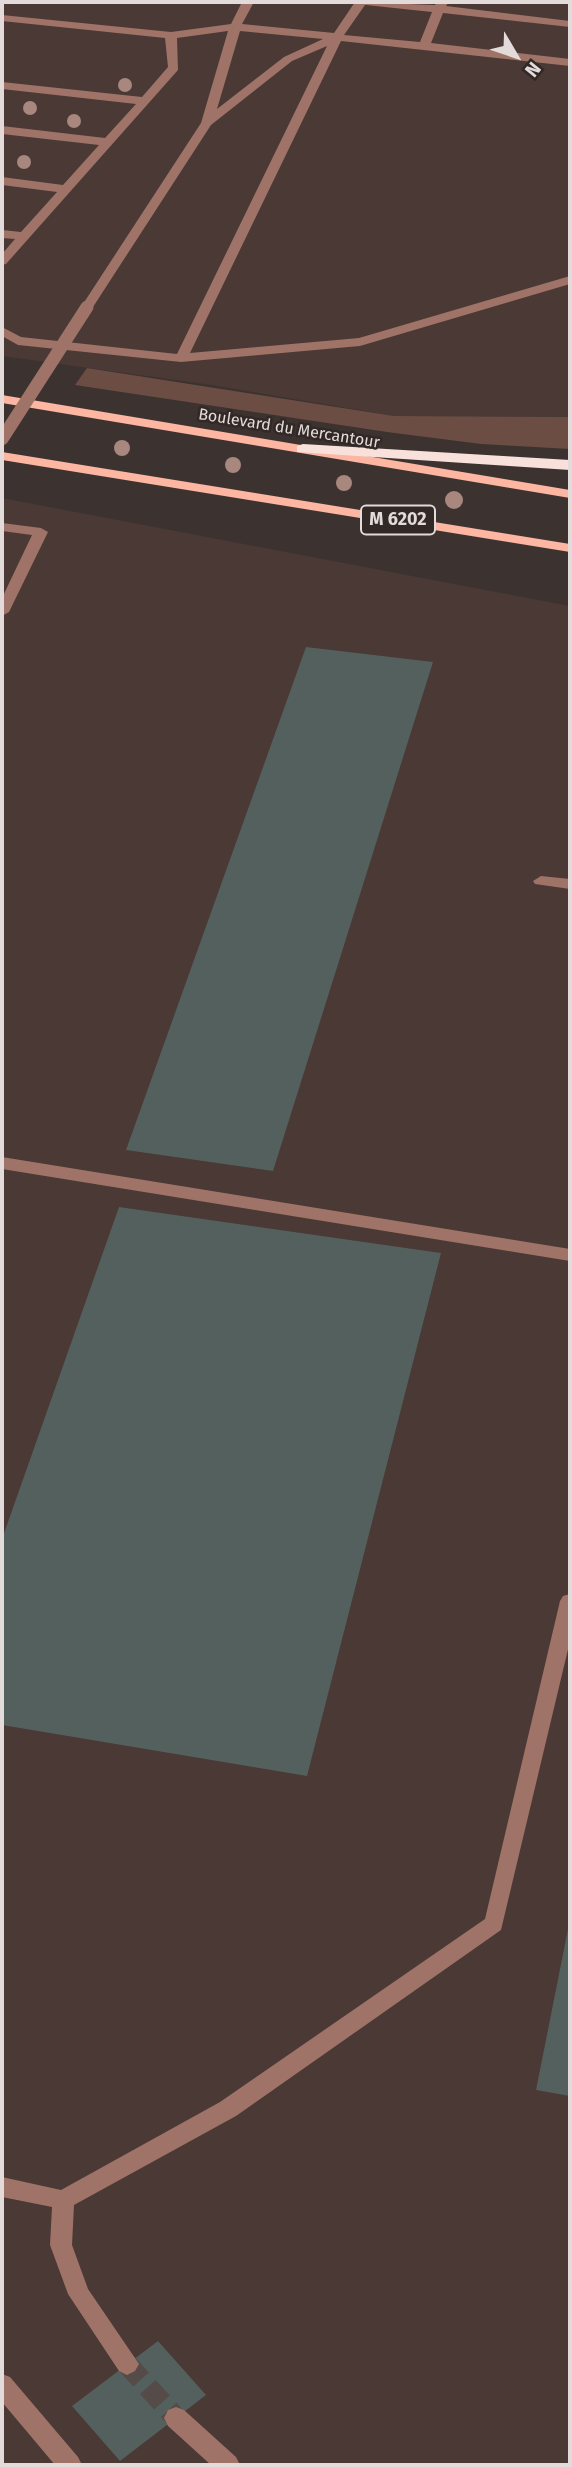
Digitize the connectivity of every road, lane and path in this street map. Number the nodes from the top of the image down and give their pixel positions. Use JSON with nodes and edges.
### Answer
{"nodes":[{"id":1,"x":248,"y":2,"type":"edge"},
{"id":2,"x":363,"y":2,"type":"edge"},
{"id":3,"x":441,"y":5,"type":"edge"},
{"id":4,"x":2,"y":18,"type":"edge"},
{"id":5,"x":570,"y":24,"type":"edge"},
{"id":6,"x":235,"y":27,"type":"junction"},
{"id":7,"x":172,"y":35,"type":"junction"},
{"id":8,"x":337,"y":37,"type":"junction"},
{"id":9,"x":424,"y":46,"type":"junction"},
{"id":10,"x":570,"y":63,"type":"edge"},
{"id":11,"x":2,"y":85,"type":"edge"},
{"id":12,"x":144,"y":102,"type":"junction"},
{"id":13,"x":207,"y":123,"type":"junction"},
{"id":14,"x":2,"y":130,"type":"edge"},
{"id":15,"x":108,"y":142,"type":"junction"},
{"id":16,"x":2,"y":181,"type":"edge"},
{"id":17,"x":66,"y":189,"type":"junction"},
{"id":18,"x":2,"y":234,"type":"edge"},
{"id":19,"x":24,"y":236,"type":"junction"},
{"id":20,"x":2,"y":261,"type":"edge"},
{"id":21,"x":570,"y":280,"type":"edge"},
{"id":22,"x":2,"y":331,"type":"edge"},
{"id":23,"x":181,"y":358,"type":"junction"},
{"id":24,"x":2,"y":399,"type":"edge"},
{"id":25,"x":2,"y":439,"type":"edge"},
{"id":26,"x":303,"y":449,"type":"junction"},
{"id":27,"x":2,"y":456,"type":"edge"},
{"id":28,"x":570,"y":465,"type":"edge"},
{"id":29,"x":570,"y":494,"type":"edge"},
{"id":30,"x":2,"y":527,"type":"edge"},
{"id":31,"x":570,"y":548,"type":"edge"},
{"id":32,"x":2,"y":612,"type":"edge"},
{"id":33,"x":541,"y":881,"type":"dead end"},
{"id":34,"x":570,"y":884,"type":"edge"},
{"id":35,"x":2,"y":1163,"type":"edge"},
{"id":36,"x":570,"y":1255,"type":"edge"},
{"id":37,"x":570,"y":1601,"type":"edge"},
{"id":38,"x":2,"y":2187,"type":"edge"},
{"id":39,"x":63,"y":2200,"type":"junction"},
{"id":40,"x":128,"y":2364,"type":"tunnel mouth"},
{"id":41,"x":2,"y":2385,"type":"edge"},
{"id":42,"x":176,"y":2418,"type":"tunnel mouth"},
{"id":43,"x":70,"y":2465,"type":"edge"},
{"id":44,"x":228,"y":2465,"type":"edge"}],
"edges":[{"from":1,"to":6,"type":"lane"},
{"from":2,"to":3,"type":"lane"},
{"from":2,"to":8,"type":"lane"},
{"from":3,"to":5,"type":"lane"},
{"from":3,"to":9,"type":"lane"},
{"from":4,"to":7,"type":"lane"},
{"from":6,"to":7,"type":"lane"},
{"from":6,"to":8,"type":"lane"},
{"from":6,"to":13,"type":"lane"},
{"from":7,"to":12,"type":"lane"},
{"from":8,"to":9,"type":"lane"},
{"from":8,"to":13,"type":"lane"},
{"from":8,"to":23,"type":"lane"},
{"from":9,"to":10,"type":"lane"},
{"from":11,"to":12,"type":"lane"},
{"from":12,"to":15,"type":"lane"},
{"from":13,"to":25,"type":"lane","bridge":true},
{"from":14,"to":15,"type":"lane"},
{"from":15,"to":17,"type":"lane"},
{"from":16,"to":17,"type":"lane"},
{"from":17,"to":19,"type":"lane"},
{"from":18,"to":19,"type":"lane"},
{"from":19,"to":20,"type":"lane"},
{"from":21,"to":23,"type":"lane"},
{"from":22,"to":23,"type":"lane"},
{"from":24,"to":26,"type":"main road","name":"Boulevard du Mercantour"},
{"from":26,"to":28,"type":"highway"},
{"from":26,"to":29,"type":"main road","name":"Boulevard du Mercantour"},
{"from":27,"to":31,"type":"main road","number":"M 6202"},
{"from":30,"to":32,"type":"lane"},
{"from":33,"to":34,"type":"lane"},
{"from":35,"to":36,"type":"lane"},
{"from":37,"to":39,"type":"lane"},
{"from":38,"to":39,"type":"lane"},
{"from":39,"to":40,"type":"lane"},
{"from":41,"to":43,"type":"lane"},
{"from":42,"to":44,"type":"lane"}]}
